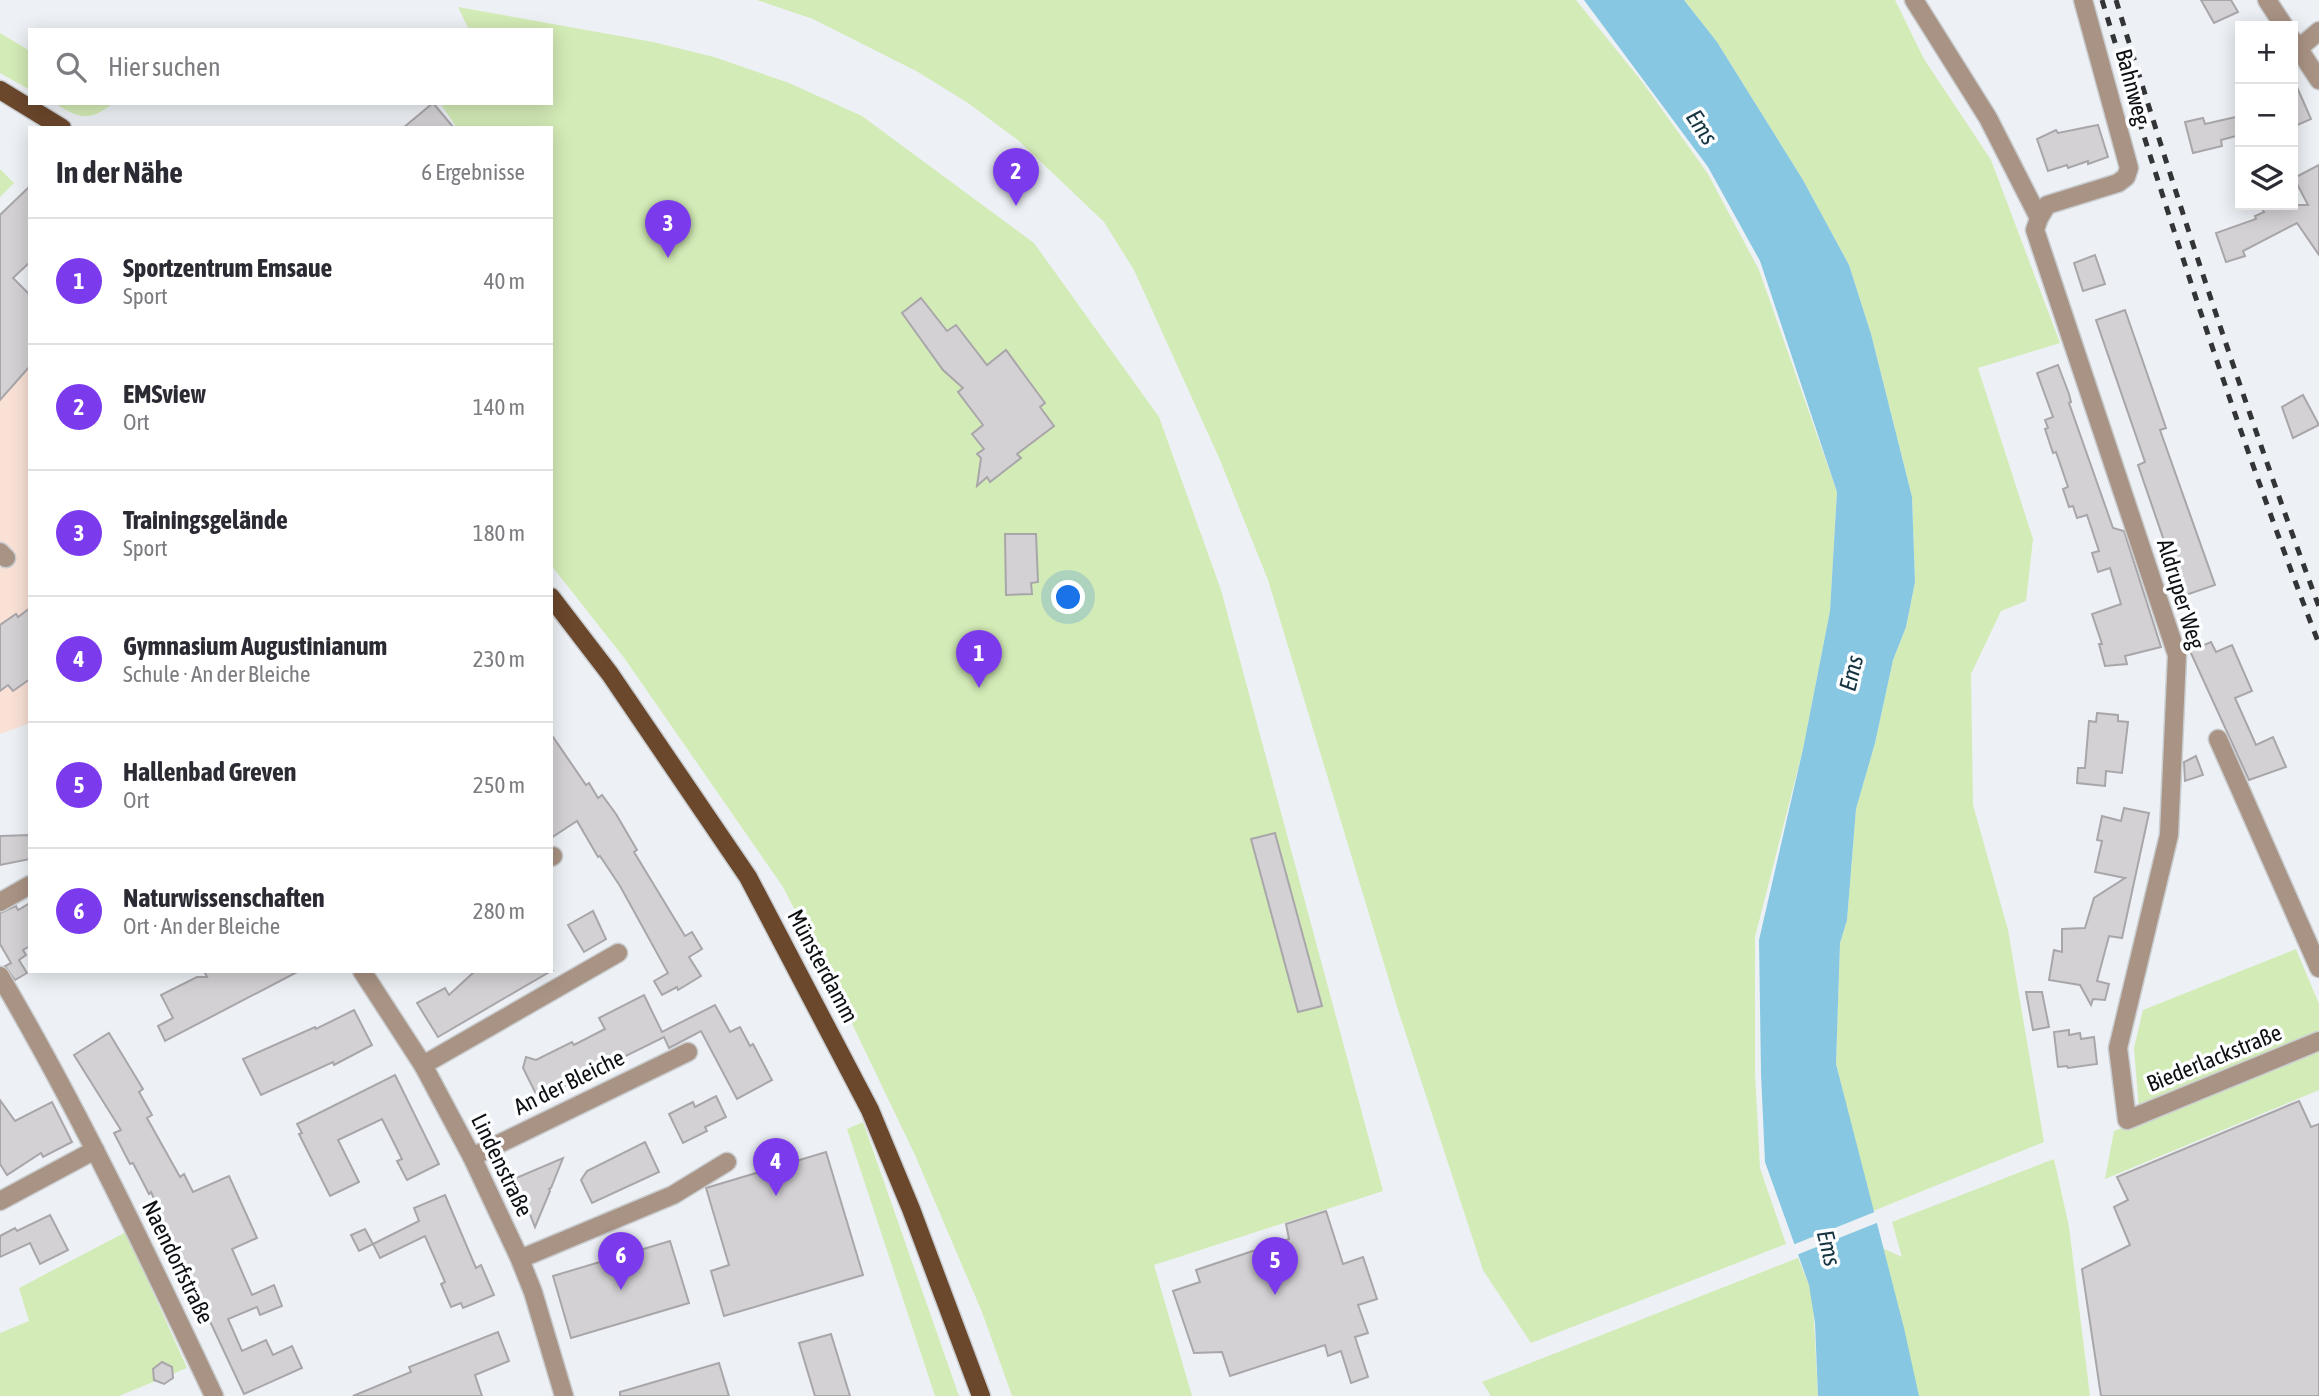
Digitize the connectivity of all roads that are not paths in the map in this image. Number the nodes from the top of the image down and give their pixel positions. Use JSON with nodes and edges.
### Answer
{"nodes":[{"id":1,"x":1914,"y":0,"type":"edge"},
{"id":2,"x":2083,"y":0,"type":"edge"},
{"id":3,"x":2267,"y":0,"type":"edge"},
{"id":4,"x":2281,"y":21,"type":"edge"},
{"id":5,"x":2319,"y":31,"type":"edge"},
{"id":6,"x":2298,"y":42,"type":"edge"},
{"id":7,"x":2298,"y":48,"type":"edge"},
{"id":8,"x":2319,"y":80,"type":"edge"},
{"id":9,"x":0,"y":90,"type":"edge"},
{"id":10,"x":59,"y":126,"type":"edge"},
{"id":11,"x":2039,"y":218,"type":"junction"},
{"id":12,"x":553,"y":600,"type":"edge"},
{"id":13,"x":2218,"y":739,"type":"dead end"},
{"id":14,"x":28,"y":887,"type":"edge"},
{"id":15,"x":0,"y":902,"type":"edge"},
{"id":16,"x":618,"y":953,"type":"dead end"},
{"id":17,"x":2319,"y":968,"type":"edge"},
{"id":18,"x":369,"y":974,"type":"edge"},
{"id":19,"x":0,"y":976,"type":"edge"},
{"id":20,"x":2319,"y":1041,"type":"edge"},
{"id":21,"x":688,"y":1052,"type":"dead end"},
{"id":22,"x":424,"y":1065,"type":"junction"},
{"id":23,"x":2127,"y":1120,"type":"joint"},
{"id":24,"x":95,"y":1150,"type":"junction"},
{"id":25,"x":472,"y":1157,"type":"junction"},
{"id":26,"x":727,"y":1162,"type":"dead end"},
{"id":27,"x":0,"y":1201,"type":"edge"},
{"id":28,"x":519,"y":1257,"type":"junction"},
{"id":29,"x":214,"y":1396,"type":"edge"},
{"id":30,"x":564,"y":1396,"type":"edge"},
{"id":31,"x":981,"y":1396,"type":"edge"}],
"edges":[{"from":1,"to":11,"type":"street","name":"Aldruper Weg"},
{"from":2,"to":11,"type":"street","name":"Bahnweg"},
{"from":3,"to":4,"type":"street"},
{"from":5,"to":6,"type":"street"},
{"from":7,"to":8,"type":"street"},
{"from":9,"to":10,"type":"main road"},
{"from":11,"to":23,"type":"street","name":"Aldruper Weg"},
{"from":12,"to":31,"type":"main road","name":"Münsterdamm"},
{"from":13,"to":17,"type":"street"},
{"from":14,"to":15,"type":"street"},
{"from":16,"to":22,"type":"street"},
{"from":18,"to":22,"type":"street","name":"Lindenstraße"},
{"from":19,"to":24,"type":"street","name":"Naendorfstraße"},
{"from":20,"to":23,"type":"street","name":"Biederlackstraße"},
{"from":21,"to":25,"type":"street","name":"An der Bleiche"},
{"from":22,"to":25,"type":"street","name":"Lindenstraße"},
{"from":24,"to":27,"type":"street"},
{"from":24,"to":29,"type":"street","name":"Naendorfstraße"},
{"from":25,"to":28,"type":"street","name":"Lindenstraße"},
{"from":26,"to":28,"type":"street"},
{"from":28,"to":30,"type":"street","name":"Lindenstraße"}]}
